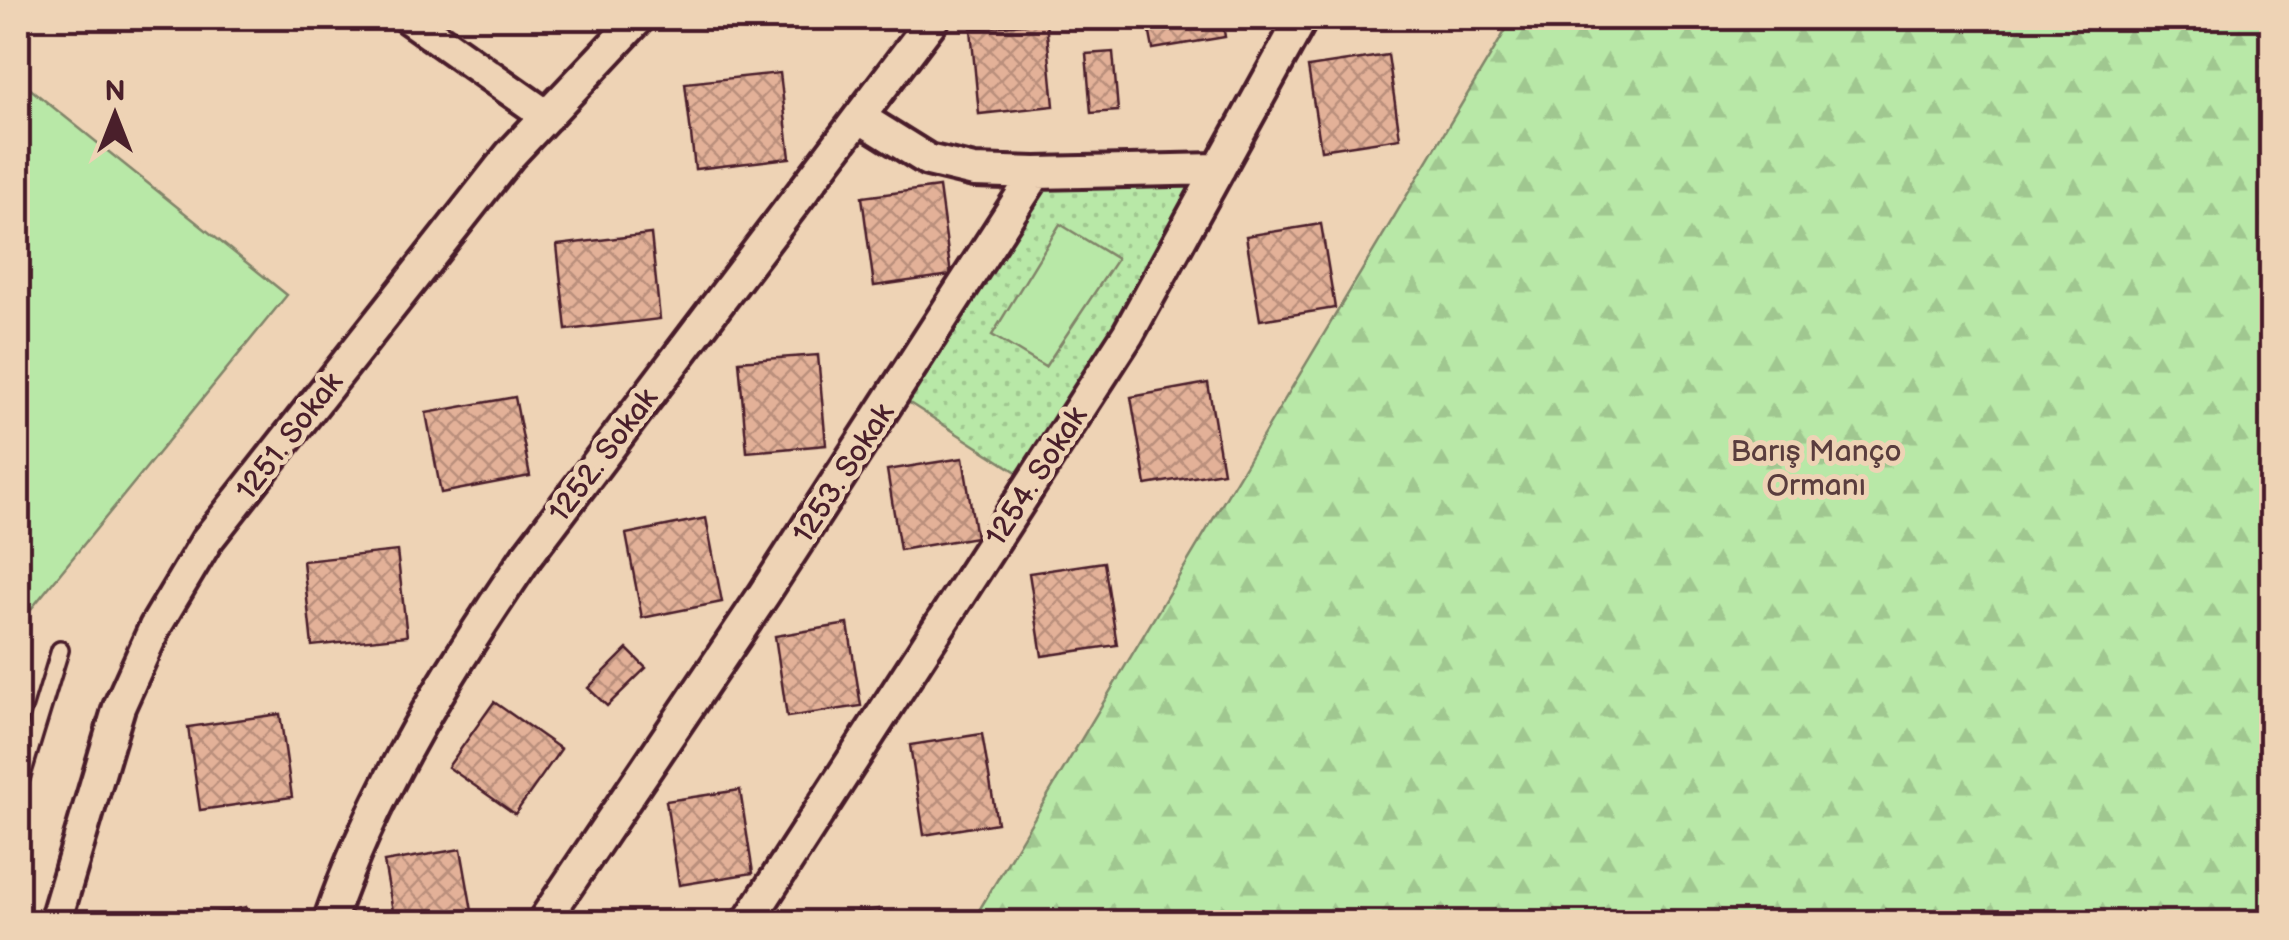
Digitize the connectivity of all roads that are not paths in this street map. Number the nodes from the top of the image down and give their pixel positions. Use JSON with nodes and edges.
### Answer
{"nodes":[{"id":1,"x":408,"y":18,"type":"edge"},
{"id":2,"x":640,"y":18,"type":"edge"},
{"id":3,"x":934,"y":18,"type":"edge"},
{"id":4,"x":1302,"y":18,"type":"edge"},
{"id":5,"x":548,"y":116,"type":"junction"},
{"id":6,"x":859,"y":116,"type":"junction"},
{"id":7,"x":1219,"y":169,"type":"junction"},
{"id":8,"x":1036,"y":173,"type":"junction"},
{"id":9,"x":60,"y":650,"type":"dead end"},
{"id":10,"x":18,"y":788,"type":"edge"},
{"id":11,"x":331,"y":921,"type":"edge"},
{"id":12,"x":55,"y":922,"type":"edge"},
{"id":13,"x":543,"y":922,"type":"edge"},
{"id":14,"x":748,"y":922,"type":"edge"}],
"edges":[{"from":1,"to":5,"type":"street"},
{"from":2,"to":5,"type":"street","name":"1251. Sokak"},
{"from":3,"to":6,"type":"street","name":"1252. Sokak"},
{"from":4,"to":7,"type":"street","name":"1254. Sokak"},
{"from":5,"to":12,"type":"street","name":"1251. Sokak"},
{"from":6,"to":8,"type":"street"},
{"from":6,"to":11,"type":"street","name":"1252. Sokak"},
{"from":7,"to":8,"type":"street"},
{"from":7,"to":14,"type":"street","name":"1254. Sokak"},
{"from":8,"to":13,"type":"street","name":"1253. Sokak"},
{"from":9,"to":10,"type":"lane"}]}
